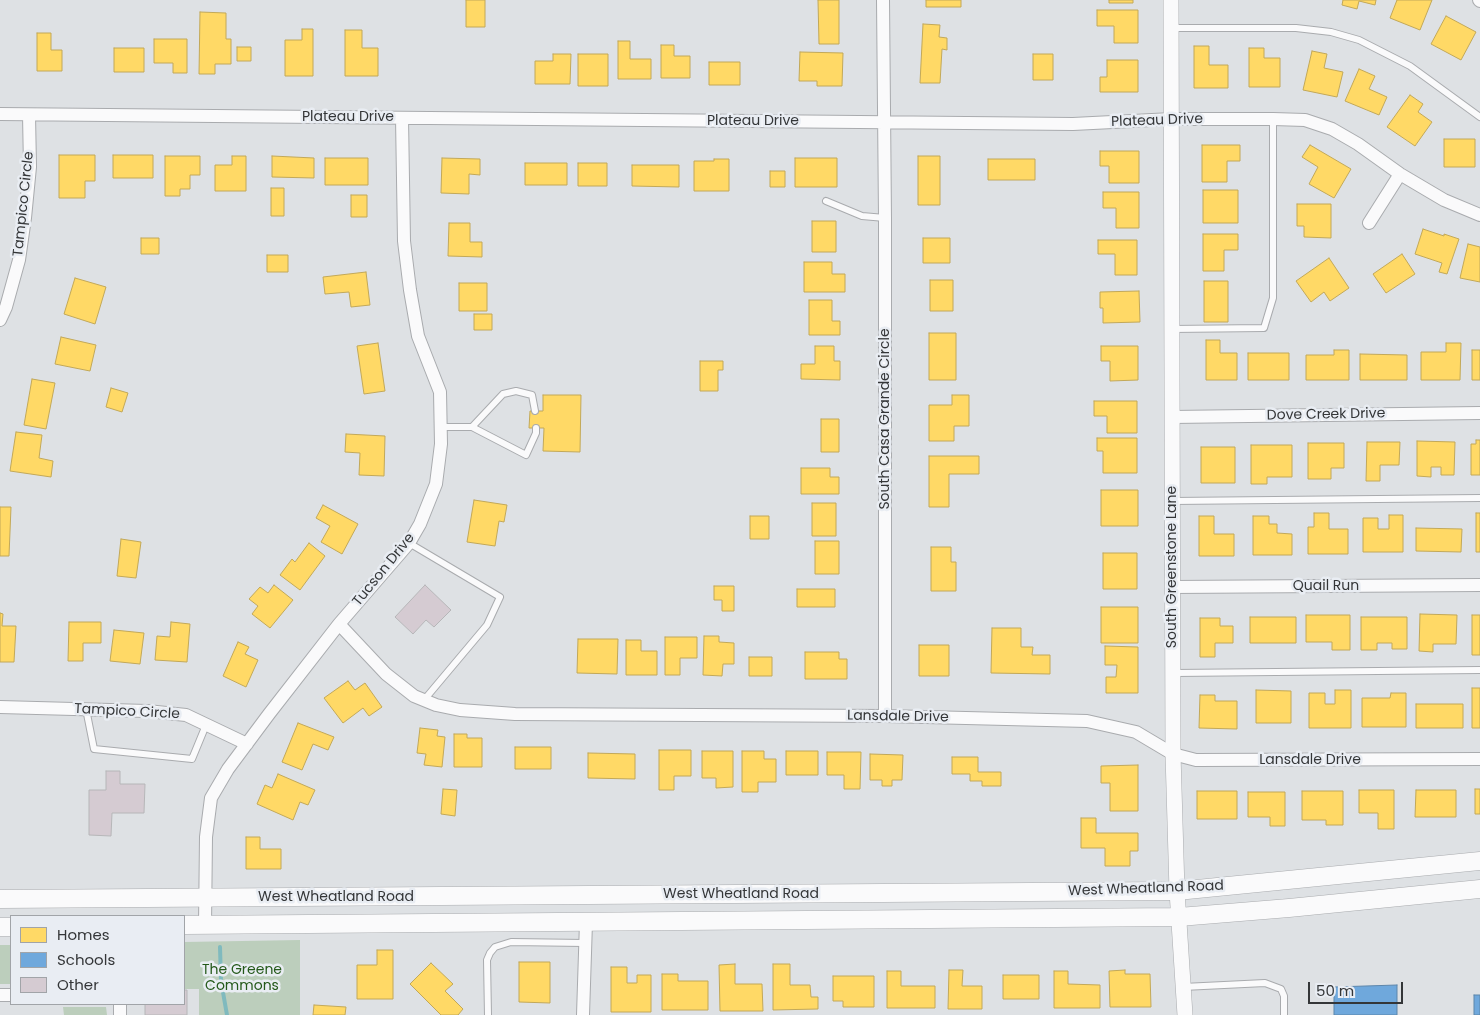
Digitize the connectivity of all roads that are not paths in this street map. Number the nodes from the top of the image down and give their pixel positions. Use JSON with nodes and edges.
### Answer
{"nodes":[{"id":1,"x":883,"y":0,"type":"edge"},
{"id":2,"x":1171,"y":0,"type":"edge"},
{"id":3,"x":1172,"y":28,"type":"junction"},
{"id":4,"x":0,"y":114,"type":"edge"},
{"id":5,"x":29,"y":115,"type":"junction"},
{"id":6,"x":1480,"y":117,"type":"edge"},
{"id":7,"x":402,"y":118,"type":"junction"},
{"id":8,"x":1273,"y":118,"type":"junction"},
{"id":9,"x":1172,"y":119,"type":"junction"},
{"id":10,"x":883,"y":122,"type":"junction"},
{"id":11,"x":1400,"y":174,"type":"junction"},
{"id":12,"x":826,"y":201,"type":"dead end"},
{"id":13,"x":1480,"y":215,"type":"edge"},
{"id":14,"x":885,"y":218,"type":"junction"},
{"id":15,"x":1369,"y":223,"type":"dead end"},
{"id":16,"x":0,"y":320,"type":"edge"},
{"id":17,"x":1171,"y":329,"type":"junction"},
{"id":18,"x":536,"y":411,"type":"dead end"},
{"id":19,"x":1480,"y":414,"type":"edge"},
{"id":20,"x":1172,"y":417,"type":"junction"},
{"id":21,"x":441,"y":427,"type":"junction"},
{"id":22,"x":472,"y":428,"type":"junction"},
{"id":23,"x":536,"y":428,"type":"dead end"},
{"id":24,"x":1480,"y":498,"type":"edge"},
{"id":25,"x":1172,"y":501,"type":"junction"},
{"id":26,"x":409,"y":543,"type":"junction"},
{"id":27,"x":1480,"y":585,"type":"edge"},
{"id":28,"x":1172,"y":587,"type":"junction"},
{"id":29,"x":339,"y":624,"type":"junction"},
{"id":30,"x":1480,"y":670,"type":"edge"},
{"id":31,"x":1172,"y":673,"type":"junction"},
{"id":32,"x":424,"y":700,"type":"junction"},
{"id":33,"x":0,"y":706,"type":"edge"},
{"id":34,"x":86,"y":709,"type":"junction"},
{"id":35,"x":885,"y":716,"type":"junction"},
{"id":36,"x":206,"y":725,"type":"junction"},
{"id":37,"x":246,"y":744,"type":"junction"},
{"id":38,"x":1173,"y":754,"type":"junction"},
{"id":39,"x":1480,"y":759,"type":"edge"},
{"id":40,"x":1480,"y":861,"type":"edge"},
{"id":41,"x":1286,"y":880,"type":"junction"},
{"id":42,"x":1480,"y":889,"type":"edge"},
{"id":43,"x":1177,"y":891,"type":"junction"},
{"id":44,"x":205,"y":898,"type":"junction"},
{"id":45,"x":0,"y":899,"type":"edge"},
{"id":46,"x":1289,"y":908,"type":"junction"},
{"id":47,"x":1179,"y":917,"type":"junction"},
{"id":48,"x":586,"y":922,"type":"junction"},
{"id":49,"x":185,"y":925,"type":"edge"},
{"id":50,"x":205,"y":925,"type":"junction"},
{"id":51,"x":585,"y":943,"type":"junction"},
{"id":52,"x":1183,"y":987,"type":"junction"},
{"id":53,"x":488,"y":1015,"type":"edge"},
{"id":54,"x":583,"y":1015,"type":"edge"},
{"id":55,"x":1185,"y":1015,"type":"edge"},
{"id":56,"x":1284,"y":1015,"type":"edge"}],
"edges":[{"from":1,"to":10,"type":"street","name":"South Casa Grande Circle"},
{"from":2,"to":3,"type":"street","name":"South Greenstone Lane"},
{"from":3,"to":6,"type":"lane"},
{"from":3,"to":9,"type":"street","name":"South Greenstone Lane"},
{"from":4,"to":5,"type":"street","name":"Plateau Drive"},
{"from":5,"to":7,"type":"street","name":"Plateau Drive"},
{"from":5,"to":16,"type":"street","name":"Tampico Circle"},
{"from":7,"to":10,"type":"street","name":"Plateau Drive"},
{"from":7,"to":21,"type":"street","name":"Tucson Drive"},
{"from":8,"to":9,"type":"street","name":"Plateau Drive"},
{"from":8,"to":11,"type":"street","name":"Plateau Drive"},
{"from":8,"to":17,"type":"lane"},
{"from":9,"to":10,"type":"street","name":"Plateau Drive"},
{"from":9,"to":17,"type":"street","name":"South Greenstone Lane"},
{"from":10,"to":14,"type":"street","name":"South Casa Grande Circle"},
{"from":11,"to":13,"type":"street","name":"Plateau Drive"},
{"from":11,"to":15,"type":"street"},
{"from":12,"to":14,"type":"lane"},
{"from":14,"to":35,"type":"street","name":"South Casa Grande Circle"},
{"from":17,"to":20,"type":"street","name":"South Greenstone Lane"},
{"from":18,"to":22,"type":"lane"},
{"from":19,"to":20,"type":"street","name":"Dove Creek Drive"},
{"from":20,"to":25,"type":"street","name":"South Greenstone Lane"},
{"from":21,"to":22,"type":"lane"},
{"from":21,"to":26,"type":"street","name":"Tucson Drive"},
{"from":22,"to":23,"type":"lane"},
{"from":24,"to":25,"type":"lane"},
{"from":25,"to":28,"type":"street","name":"South Greenstone Lane"},
{"from":26,"to":29,"type":"street","name":"Tucson Drive"},
{"from":26,"to":32,"type":"lane"},
{"from":27,"to":28,"type":"street","name":"Quail Run"},
{"from":28,"to":31,"type":"street","name":"South Greenstone Lane"},
{"from":29,"to":32,"type":"street","name":"Lansdale Drive"},
{"from":29,"to":37,"type":"street","name":"Tucson Drive"},
{"from":30,"to":31,"type":"lane"},
{"from":31,"to":38,"type":"street","name":"South Greenstone Lane"},
{"from":32,"to":35,"type":"street","name":"Lansdale Drive"},
{"from":33,"to":34,"type":"street","name":"Tampico Circle"},
{"from":34,"to":36,"type":"street","name":"Tampico Circle"},
{"from":34,"to":36,"type":"lane"},
{"from":35,"to":38,"type":"street","name":"Lansdale Drive"},
{"from":36,"to":37,"type":"street","name":"Tampico Circle"},
{"from":37,"to":44,"type":"street","name":"Tucson Drive"},
{"from":38,"to":39,"type":"street","name":"Lansdale Drive"},
{"from":38,"to":43,"type":"street","name":"South Greenstone Lane"},
{"from":40,"to":41,"type":"main road","name":"West Wheatland Road"},
{"from":41,"to":43,"type":"main road","name":"West Wheatland Road"},
{"from":41,"to":46,"type":"main road"},
{"from":42,"to":46,"type":"main road","name":"West Wheatland Road"},
{"from":43,"to":44,"type":"main road","name":"West Wheatland Road"},
{"from":43,"to":47,"type":"street","name":"South Greenstone Lane"},
{"from":44,"to":45,"type":"main road","name":"West Wheatland Road"},
{"from":44,"to":50,"type":"street","name":"Tucson Drive"},
{"from":46,"to":47,"type":"main road","name":"West Wheatland Road"},
{"from":47,"to":48,"type":"main road","name":"West Wheatland Road"},
{"from":47,"to":52,"type":"street","name":"South Greenstone Lane"},
{"from":48,"to":50,"type":"main road","name":"West Wheatland Road"},
{"from":48,"to":51,"type":"street"},
{"from":49,"to":50,"type":"main road","name":"West Wheatland Road"},
{"from":51,"to":53,"type":"lane"},
{"from":51,"to":54,"type":"street"},
{"from":52,"to":55,"type":"street","name":"South Greenstone Lane"},
{"from":52,"to":56,"type":"lane"}]}
